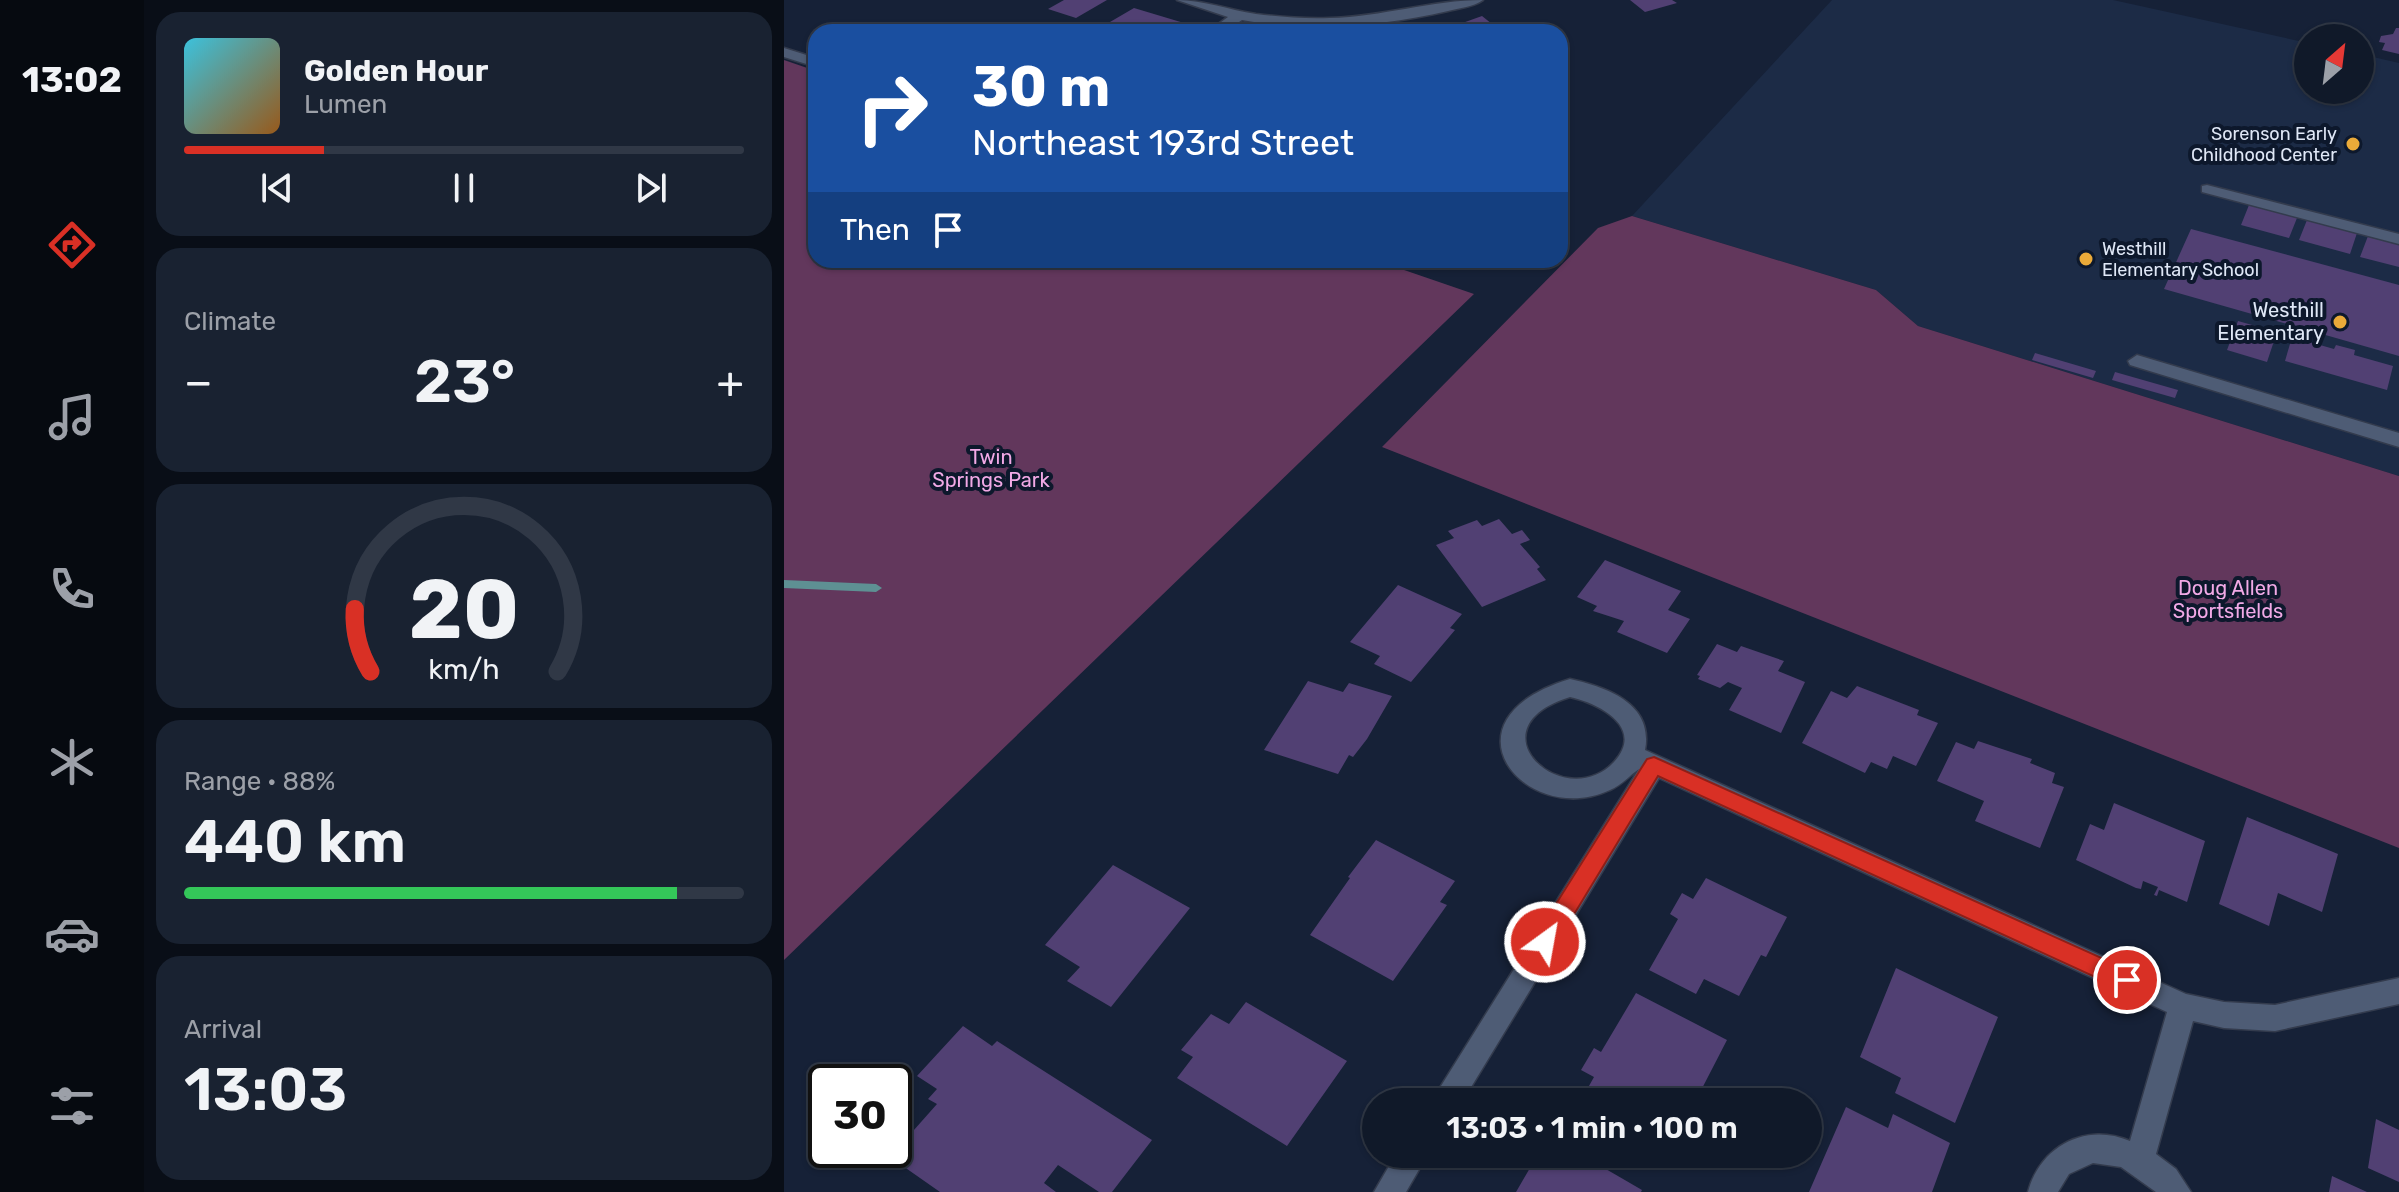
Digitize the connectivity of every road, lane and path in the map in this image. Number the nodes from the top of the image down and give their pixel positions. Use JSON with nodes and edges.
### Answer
{"nodes":[{"id":1,"x":1184,"y":0,"type":"edge"},
{"id":2,"x":1476,"y":0,"type":"edge"},
{"id":3,"x":1240,"y":15,"type":"junction"},
{"id":4,"x":1226,"y":24,"type":"edge"},
{"id":5,"x":784,"y":52,"type":"edge"},
{"id":6,"x":808,"y":60,"type":"edge"},
{"id":7,"x":2207,"y":189,"type":"dead end"},
{"id":8,"x":2399,"y":239,"type":"edge"},
{"id":9,"x":2137,"y":361,"type":"dead end"},
{"id":10,"x":2399,"y":440,"type":"edge"},
{"id":11,"x":1643,"y":760,"type":"junction"},
{"id":12,"x":2399,"y":991,"type":"edge"},
{"id":13,"x":2183,"y":1006,"type":"junction"},
{"id":14,"x":1454,"y":1088,"type":"edge"},
{"id":15,"x":2140,"y":1159,"type":"junction"},
{"id":16,"x":1404,"y":1168,"type":"edge"},
{"id":17,"x":1389,"y":1192,"type":"edge"},
{"id":18,"x":2043,"y":1192,"type":"edge"},
{"id":19,"x":2176,"y":1192,"type":"edge"}],
"edges":[{"from":1,"to":3,"type":"street"},
{"from":2,"to":3,"type":"street"},
{"from":3,"to":4,"type":"street"},
{"from":5,"to":6,"type":"street"},
{"from":7,"to":8,"type":"lane"},
{"from":9,"to":10,"type":"street"},
{"from":11,"to":11,"type":"street"},
{"from":11,"to":13,"type":"street"},
{"from":11,"to":14,"type":"street"},
{"from":12,"to":13,"type":"street"},
{"from":13,"to":15,"type":"street"},
{"from":15,"to":18,"type":"street"},
{"from":15,"to":19,"type":"street"},
{"from":16,"to":17,"type":"street"}]}
